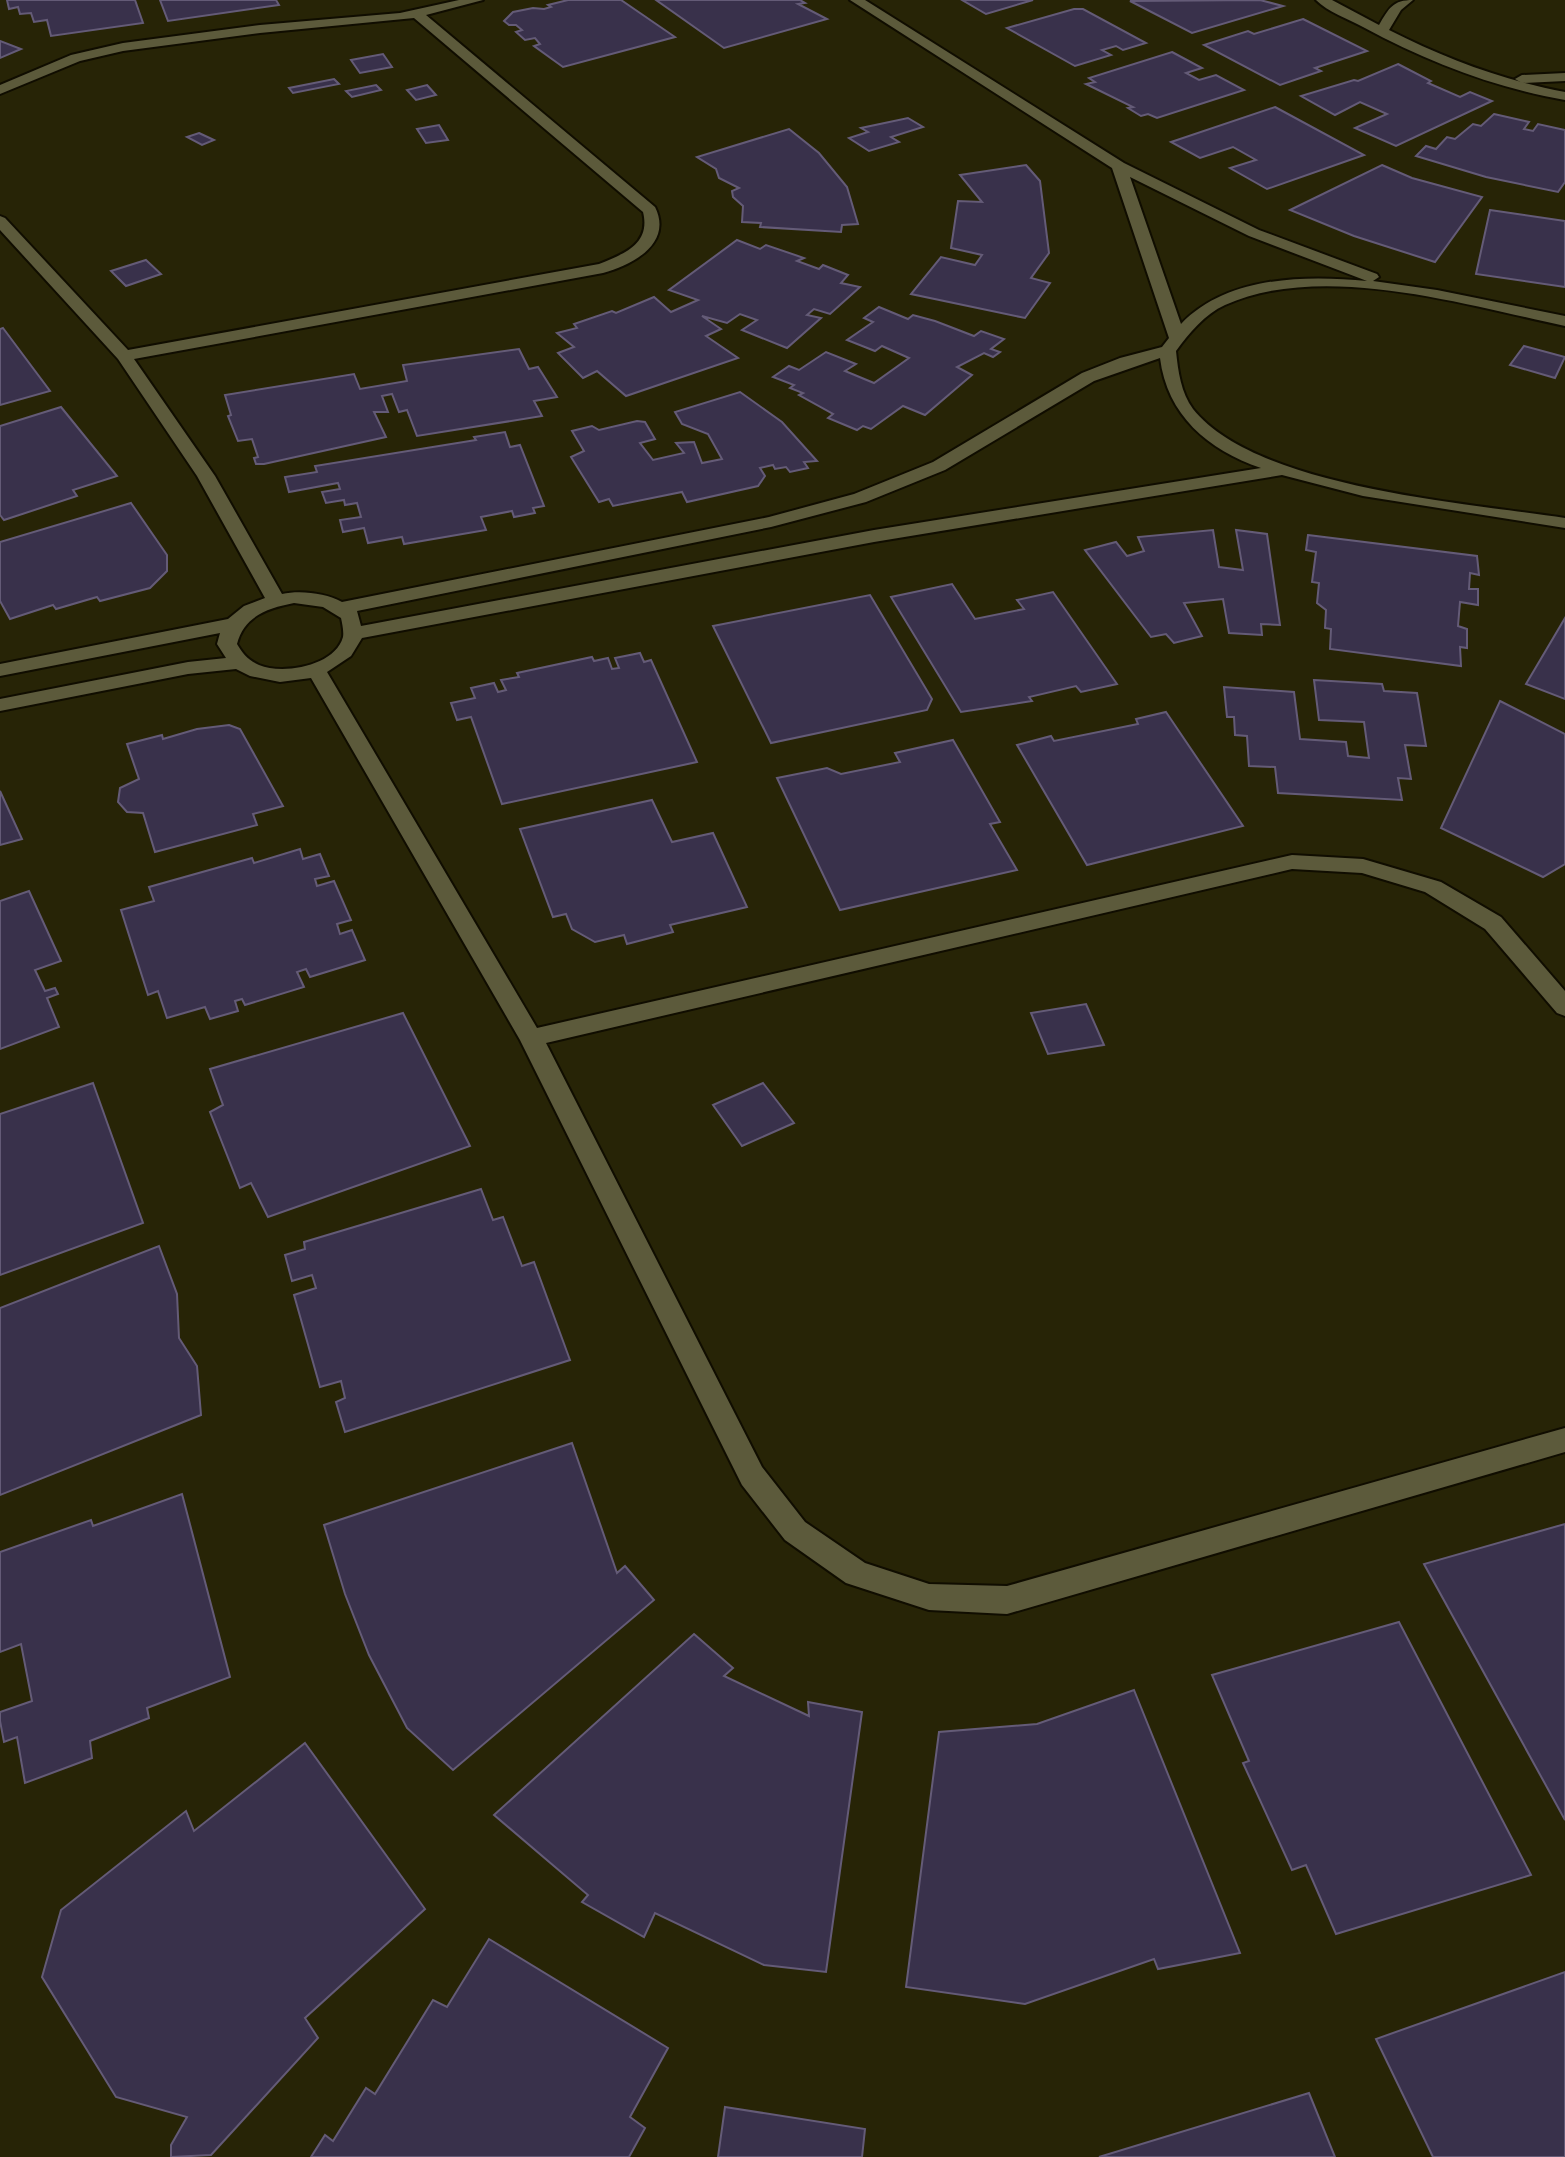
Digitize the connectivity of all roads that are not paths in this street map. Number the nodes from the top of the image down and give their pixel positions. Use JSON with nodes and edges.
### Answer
{"nodes":[{"id":1,"x":477,"y":0,"type":"edge"},
{"id":2,"x":856,"y":0,"type":"edge"},
{"id":3,"x":1322,"y":0,"type":"edge"},
{"id":4,"x":1407,"y":0,"type":"edge"},
{"id":5,"x":418,"y":15,"type":"junction"},
{"id":6,"x":1382,"y":31,"type":"junction"},
{"id":7,"x":1565,"y":77,"type":"edge"},
{"id":8,"x":1483,"y":78,"type":"junction"},
{"id":9,"x":0,"y":90,"type":"edge"},
{"id":10,"x":1565,"y":96,"type":"edge"},
{"id":11,"x":1119,"y":166,"type":"junction"},
{"id":12,"x":0,"y":221,"type":"edge"},
{"id":13,"x":1423,"y":294,"type":"junction"},
{"id":14,"x":1565,"y":321,"type":"edge"},
{"id":15,"x":1173,"y":344,"type":"junction"},
{"id":16,"x":124,"y":356,"type":"junction"},
{"id":17,"x":1279,"y":470,"type":"junction"},
{"id":18,"x":1565,"y":523,"type":"edge"},
{"id":19,"x":276,"y":600,"type":"junction"},
{"id":20,"x":342,"y":608,"type":"junction"},
{"id":21,"x":234,"y":624,"type":"junction"},
{"id":22,"x":355,"y":633,"type":"junction"},
{"id":23,"x":236,"y":663,"type":"junction"},
{"id":24,"x":0,"y":670,"type":"edge"},
{"id":25,"x":316,"y":670,"type":"junction"},
{"id":26,"x":0,"y":705,"type":"edge"},
{"id":27,"x":1565,"y":1007,"type":"edge"},
{"id":28,"x":531,"y":1038,"type":"junction"},
{"id":29,"x":1565,"y":1440,"type":"edge"}],
"edges":[{"from":1,"to":5,"type":"street"},
{"from":2,"to":11,"type":"street"},
{"from":3,"to":6,"type":"street"},
{"from":4,"to":6,"type":"street"},
{"from":5,"to":9,"type":"street"},
{"from":5,"to":16,"type":"street"},
{"from":6,"to":8,"type":"street"},
{"from":7,"to":8,"type":"street"},
{"from":8,"to":10,"type":"street"},
{"from":11,"to":13,"type":"street"},
{"from":11,"to":15,"type":"street"},
{"from":12,"to":16,"type":"street"},
{"from":13,"to":14,"type":"street"},
{"from":13,"to":15,"type":"street"},
{"from":15,"to":17,"type":"street"},
{"from":15,"to":20,"type":"street"},
{"from":16,"to":19,"type":"street"},
{"from":17,"to":18,"type":"street"},
{"from":17,"to":22,"type":"street"},
{"from":19,"to":20,"type":"street"},
{"from":19,"to":21,"type":"street"},
{"from":20,"to":22,"type":"street"},
{"from":21,"to":23,"type":"street"},
{"from":21,"to":24,"type":"street"},
{"from":22,"to":25,"type":"street"},
{"from":23,"to":25,"type":"street"},
{"from":23,"to":26,"type":"street"},
{"from":25,"to":28,"type":"street"},
{"from":27,"to":28,"type":"street"},
{"from":28,"to":29,"type":"street"}]}
